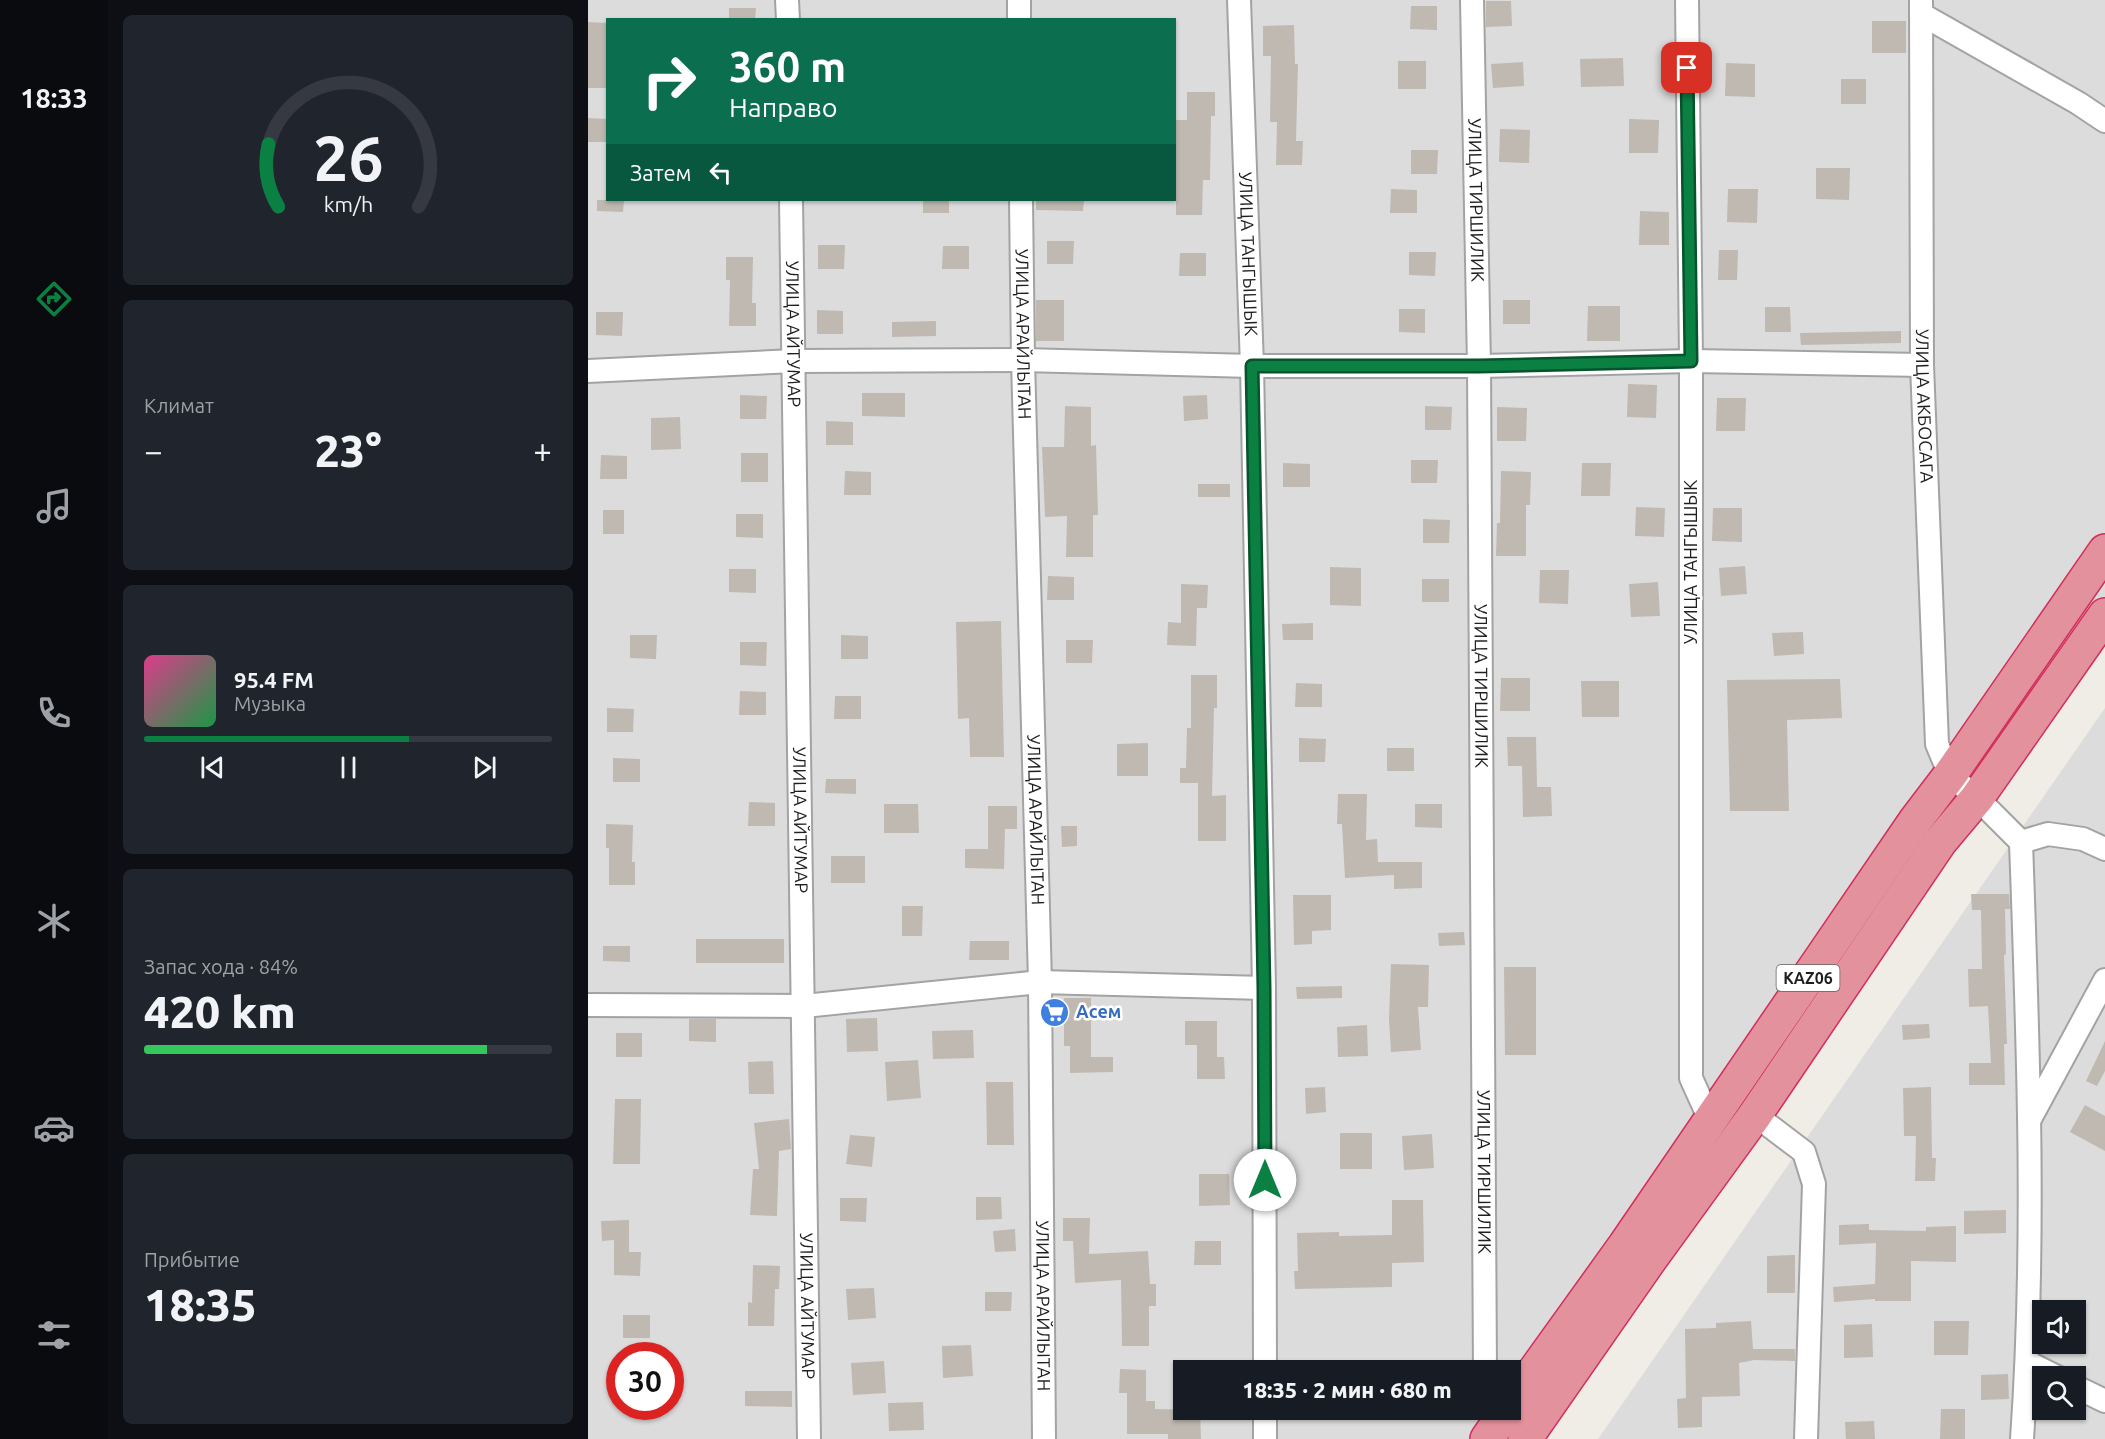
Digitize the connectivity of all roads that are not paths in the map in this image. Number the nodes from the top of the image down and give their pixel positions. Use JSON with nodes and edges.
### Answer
{"nodes":[{"id":1,"x":788,"y":0,"type":"edge"},
{"id":2,"x":1019,"y":0,"type":"edge"},
{"id":3,"x":1239,"y":0,"type":"edge"},
{"id":4,"x":1472,"y":0,"type":"edge"},
{"id":5,"x":1687,"y":0,"type":"edge"},
{"id":6,"x":1921,"y":7,"type":"edge"},
{"id":7,"x":788,"y":18,"type":"edge"},
{"id":8,"x":1019,"y":18,"type":"edge"},
{"id":9,"x":2105,"y":121,"type":"edge"},
{"id":10,"x":791,"y":201,"type":"edge"},
{"id":11,"x":1022,"y":201,"type":"edge"},
{"id":12,"x":1023,"y":360,"type":"junction"},
{"id":13,"x":794,"y":361,"type":"junction"},
{"id":14,"x":1691,"y":361,"type":"junction"},
{"id":15,"x":1922,"y":365,"type":"junction"},
{"id":16,"x":1252,"y":366,"type":"junction"},
{"id":17,"x":1479,"y":366,"type":"junction"},
{"id":18,"x":588,"y":371,"type":"edge"},
{"id":19,"x":2105,"y":550,"type":"edge"},
{"id":20,"x":2105,"y":615,"type":"edge"},
{"id":21,"x":1950,"y":775,"type":"junction"},
{"id":22,"x":1977,"y":798,"type":"junction"},
{"id":23,"x":2021,"y":842,"type":"junction"},
{"id":24,"x":2105,"y":849,"type":"edge"},
{"id":25,"x":2105,"y":980,"type":"edge"},
{"id":26,"x":1040,"y":982,"type":"junction"},
{"id":27,"x":1264,"y":988,"type":"junction"},
{"id":28,"x":588,"y":1005,"type":"edge"},
{"id":29,"x":804,"y":1006,"type":"junction"},
{"id":30,"x":1755,"y":1115,"type":"junction"},
{"id":31,"x":2030,"y":1119,"type":"junction"},
{"id":32,"x":1710,"y":1120,"type":"junction"},
{"id":33,"x":1265,"y":1360,"type":"edge"},
{"id":34,"x":1485,"y":1360,"type":"edge"},
{"id":35,"x":2027,"y":1362,"type":"junction"},
{"id":36,"x":2035,"y":1366,"type":"edge"},
{"id":37,"x":1521,"y":1391,"type":"edge"},
{"id":38,"x":2086,"y":1392,"type":"edge"},
{"id":39,"x":2105,"y":1401,"type":"edge"},
{"id":40,"x":1265,"y":1420,"type":"edge"},
{"id":41,"x":809,"y":1439,"type":"edge"},
{"id":42,"x":1044,"y":1439,"type":"edge"},
{"id":43,"x":1265,"y":1439,"type":"edge"},
{"id":44,"x":1525,"y":1439,"type":"edge"},
{"id":45,"x":1806,"y":1439,"type":"edge"},
{"id":46,"x":2022,"y":1439,"type":"edge"}],
"edges":[{"from":1,"to":7,"type":"street"},
{"from":2,"to":8,"type":"street"},
{"from":3,"to":16,"type":"street","name":"УЛИЦА ТАНГЫШЫК"},
{"from":4,"to":17,"type":"street","name":"УЛИЦА ТИРШИЛИК"},
{"from":5,"to":14,"type":"street","name":"УЛИЦА ТАНГЫШЫК"},
{"from":6,"to":9,"type":"street"},
{"from":6,"to":15,"type":"street","name":"УЛИЦА АКБОСАГА"},
{"from":10,"to":13,"type":"street","name":"УЛИЦА АЙТУМАР"},
{"from":11,"to":12,"type":"street","name":"УЛИЦА АРАЙЛЫТАН"},
{"from":12,"to":13,"type":"street"},
{"from":12,"to":16,"type":"street"},
{"from":12,"to":26,"type":"street","name":"УЛИЦА АРАЙЛЫТАН"},
{"from":13,"to":18,"type":"street"},
{"from":13,"to":29,"type":"street","name":"УЛИЦА АЙТУМАР"},
{"from":14,"to":15,"type":"street"},
{"from":14,"to":17,"type":"street"},
{"from":14,"to":32,"type":"street","name":"УЛИЦА ТАНГЫШЫК"},
{"from":15,"to":21,"type":"street","name":"УЛИЦА АКБОСАГА"},
{"from":16,"to":17,"type":"street"},
{"from":16,"to":27,"type":"street","name":"УЛИЦА ТАНГЫШЫК"},
{"from":17,"to":34,"type":"street","name":"УЛИЦА ТИРШИЛИК"},
{"from":19,"to":21,"type":"highway","number":"KАZ06"},
{"from":20,"to":22,"type":"highway","number":"KАZ06"},
{"from":21,"to":22,"type":"street","name":"УЛИЦА АКБОСАГА"},
{"from":21,"to":32,"type":"highway","number":"KАZ06"},
{"from":22,"to":23,"type":"street","name":"УЛИЦА АКБОСАГА"},
{"from":22,"to":30,"type":"highway","number":"KАZ06"},
{"from":23,"to":24,"type":"street"},
{"from":23,"to":31,"type":"street"},
{"from":25,"to":31,"type":"street"},
{"from":26,"to":27,"type":"street"},
{"from":26,"to":29,"type":"street"},
{"from":26,"to":42,"type":"street","name":"УЛИЦА АРАЙЛЫТАН"},
{"from":27,"to":33,"type":"street","name":"УЛИЦА ТАНГЫШЫК"},
{"from":28,"to":29,"type":"street"},
{"from":29,"to":41,"type":"street","name":"УЛИЦА АЙТУМАР"},
{"from":30,"to":44,"type":"highway","number":"KАZ06"},
{"from":30,"to":45,"type":"street"},
{"from":31,"to":35,"type":"street"},
{"from":32,"to":37,"type":"highway","number":"KАZ06"},
{"from":35,"to":36,"type":"street"},
{"from":35,"to":46,"type":"street"},
{"from":38,"to":39,"type":"street"},
{"from":40,"to":43,"type":"street"}]}
